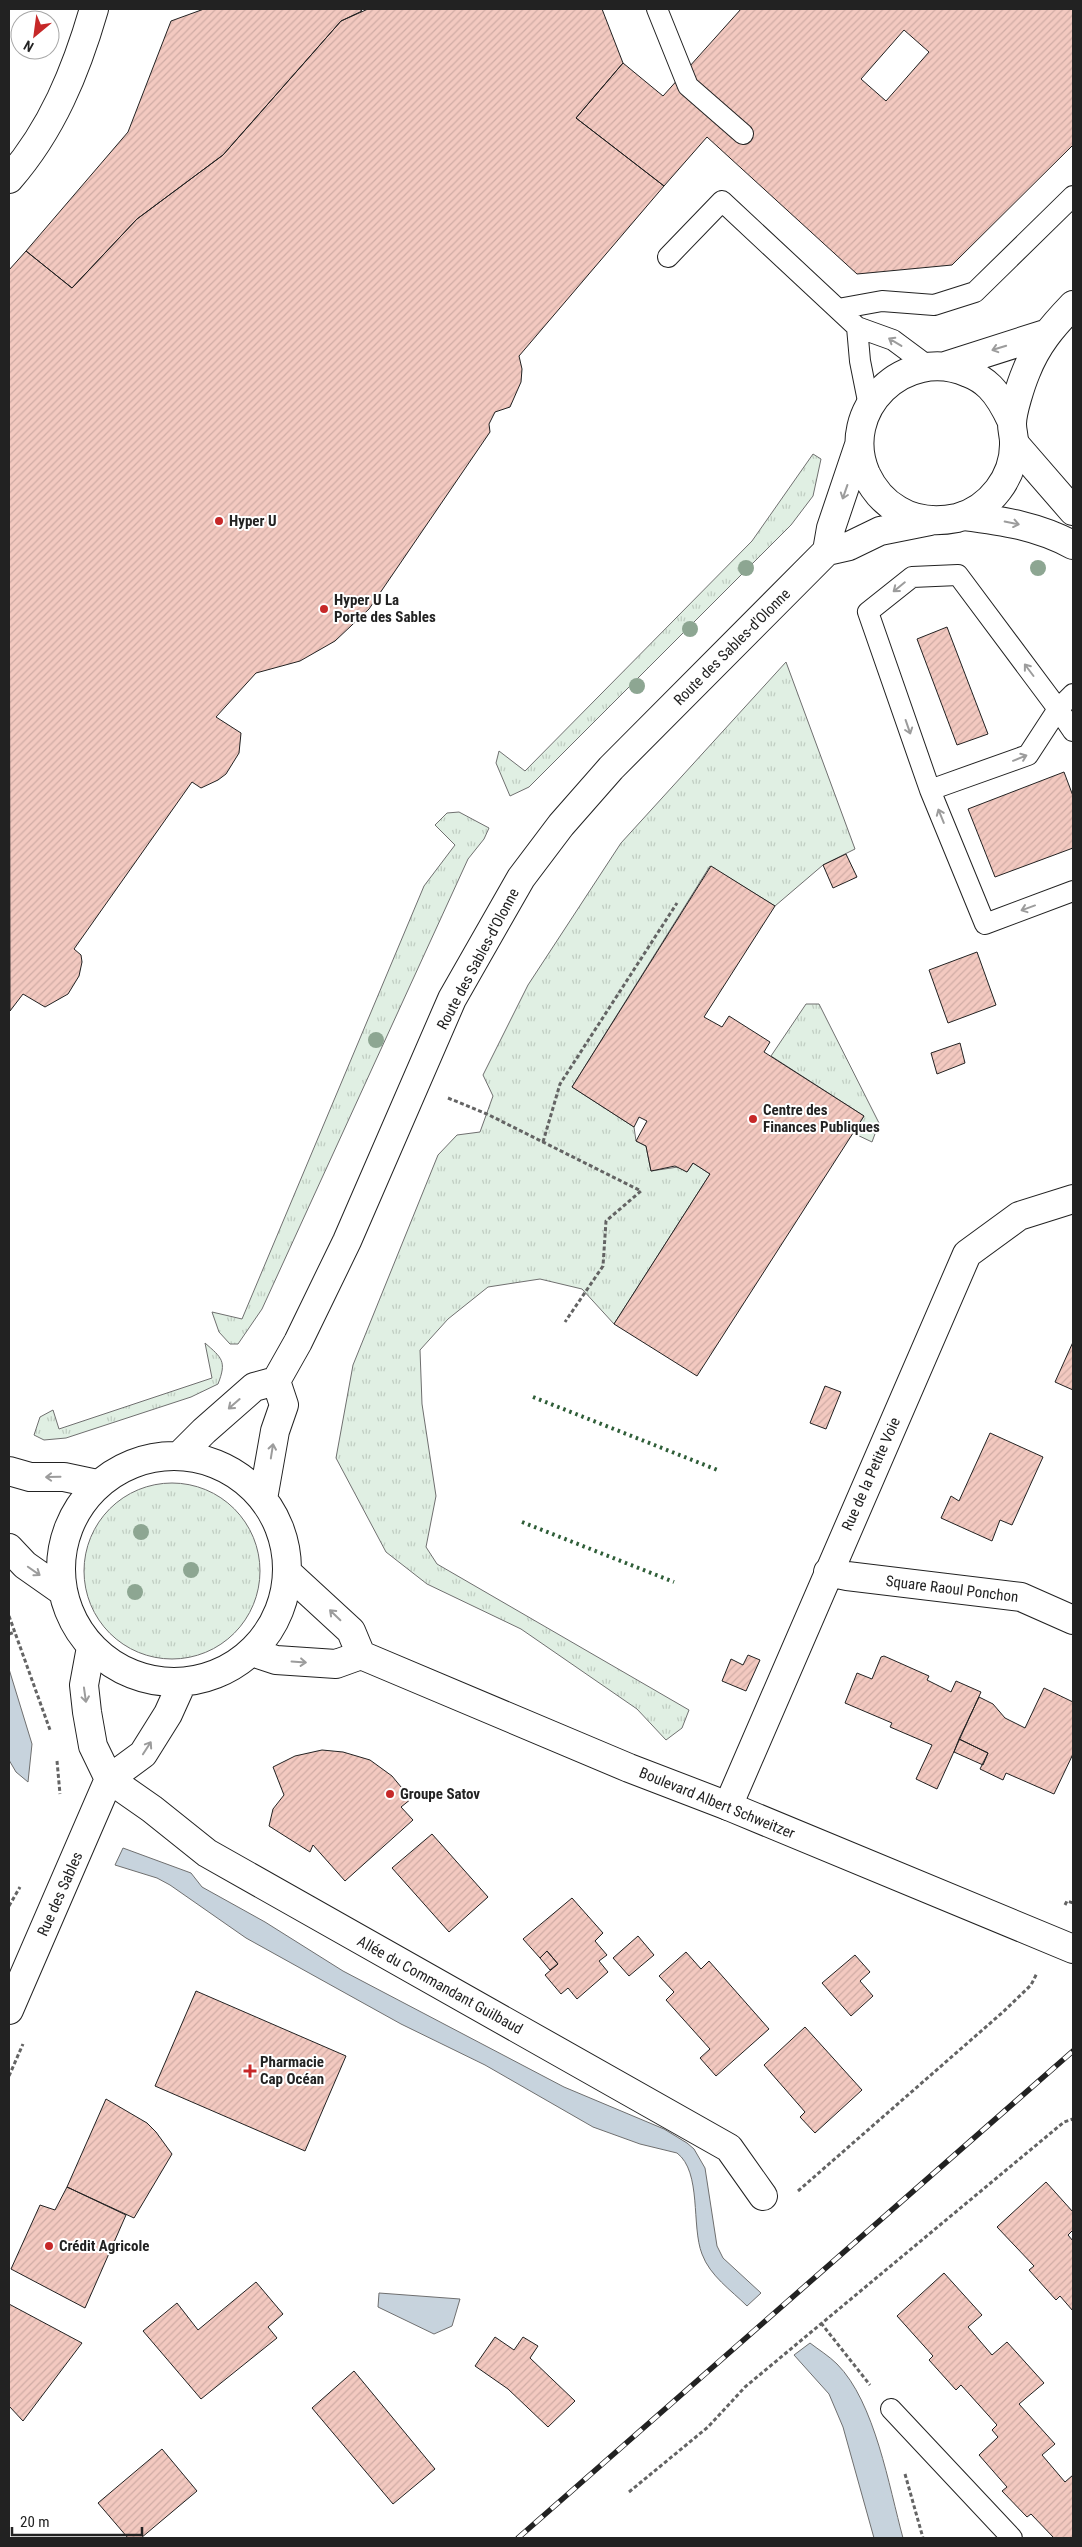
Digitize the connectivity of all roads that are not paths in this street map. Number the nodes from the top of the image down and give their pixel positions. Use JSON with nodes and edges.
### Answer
{"nodes":[{"id":1,"x":94,"y":9,"type":"edge"},
{"id":2,"x":656,"y":9,"type":"edge"},
{"id":3,"x":743,"y":134,"type":"dead end"},
{"id":4,"x":9,"y":179,"type":"edge"},
{"id":5,"x":1073,"y":196,"type":"edge"},
{"id":6,"x":668,"y":257,"type":"dead end"},
{"id":7,"x":1073,"y":305,"type":"edge"},
{"id":8,"x":838,"y":309,"type":"junction"},
{"id":9,"x":857,"y":327,"type":"junction"},
{"id":10,"x":1046,"y":334,"type":"junction"},
{"id":11,"x":936,"y":366,"type":"junction"},
{"id":12,"x":869,"y":406,"type":"junction"},
{"id":13,"x":1013,"y":433,"type":"junction"},
{"id":14,"x":859,"y":445,"type":"junction"},
{"id":15,"x":1073,"y":511,"type":"edge"},
{"id":16,"x":964,"y":516,"type":"junction"},
{"id":17,"x":930,"y":520,"type":"junction"},
{"id":18,"x":1073,"y":545,"type":"edge"},
{"id":19,"x":827,"y":551,"type":"junction"},
{"id":20,"x":1073,"y":694,"type":"edge"},
{"id":21,"x":1058,"y":709,"type":"junction"},
{"id":22,"x":1073,"y":732,"type":"edge"},
{"id":23,"x":930,"y":790,"type":"junction"},
{"id":24,"x":1073,"y":891,"type":"edge"},
{"id":25,"x":1073,"y":1199,"type":"edge"},
{"id":26,"x":276,"y":1381,"type":"junction"},
{"id":27,"x":180,"y":1455,"type":"junction"},
{"id":28,"x":9,"y":1471,"type":"edge"},
{"id":29,"x":97,"y":1484,"type":"junction"},
{"id":30,"x":264,"y":1499,"type":"junction"},
{"id":31,"x":9,"y":1548,"type":"edge"},
{"id":32,"x":828,"y":1572,"type":"junction"},
{"id":33,"x":288,"y":1573,"type":"junction"},
{"id":34,"x":62,"y":1591,"type":"junction"},
{"id":35,"x":1073,"y":1620,"type":"edge"},
{"id":36,"x":91,"y":1647,"type":"junction"},
{"id":37,"x":252,"y":1652,"type":"junction"},
{"id":38,"x":361,"y":1655,"type":"junction"},
{"id":39,"x":182,"y":1683,"type":"junction"},
{"id":40,"x":110,"y":1779,"type":"junction"},
{"id":41,"x":728,"y":1806,"type":"junction"},
{"id":42,"x":1064,"y":1945,"type":"edge"},
{"id":43,"x":9,"y":2010,"type":"edge"},
{"id":44,"x":763,"y":2196,"type":"road end"},
{"id":45,"x":891,"y":2408,"type":"road end"},
{"id":46,"x":1012,"y":2538,"type":"edge"}],
"edges":[{"from":1,"to":4,"type":"main road"},
{"from":2,"to":3,"type":"lane"},
{"from":5,"to":8,"type":"lane"},
{"from":6,"to":8,"type":"lane"},
{"from":7,"to":10,"type":"main road"},
{"from":8,"to":9,"type":"lane"},
{"from":11,"to":9,"type":"lane","one_way":true},
{"from":9,"to":12,"type":"lane"},
{"from":10,"to":11,"type":"main road","one_way":true},
{"from":10,"to":13,"type":"main road"},
{"from":11,"to":12,"type":"main road"},
{"from":11,"to":13,"type":"main road"},
{"from":12,"to":14,"type":"main road"},
{"from":13,"to":15,"type":"main road"},
{"from":13,"to":16,"type":"main road"},
{"from":14,"to":17,"type":"main road"},
{"from":14,"to":19,"type":"main road","one_way":true},
{"from":16,"to":17,"type":"main road"},
{"from":16,"to":18,"type":"main road","one_way":true},
{"from":17,"to":19,"type":"main road"},
{"from":19,"to":26,"type":"main road","name":"Route des Sables-d'Olonne"},
{"from":20,"to":21,"type":"lane"},
{"from":21,"to":22,"type":"lane"},
{"from":23,"to":21,"type":"lane","one_way":true},
{"from":21,"to":23,"type":"lane","one_way":true},
{"from":24,"to":23,"type":"lane","one_way":true},
{"from":25,"to":32,"type":"main road","name":"Rue de la Petite Voie"},
{"from":26,"to":27,"type":"main road","one_way":true},
{"from":30,"to":26,"type":"main road","one_way":true},
{"from":27,"to":29,"type":"main road"},
{"from":27,"to":30,"type":"main road"},
{"from":29,"to":28,"type":"main road","one_way":true},
{"from":29,"to":34,"type":"main road"},
{"from":30,"to":33,"type":"main road"},
{"from":31,"to":34,"type":"main road","one_way":true},
{"from":32,"to":35,"type":"main road","name":"Square Raoul Ponchon"},
{"from":32,"to":41,"type":"main road","name":"Rue de la Petite Voie"},
{"from":33,"to":37,"type":"main road"},
{"from":38,"to":33,"type":"main road","one_way":true},
{"from":34,"to":36,"type":"main road"},
{"from":36,"to":39,"type":"main road"},
{"from":36,"to":40,"type":"main road","one_way":true},
{"from":37,"to":38,"type":"main road","one_way":true},
{"from":37,"to":39,"type":"main road"},
{"from":38,"to":41,"type":"main road","name":"Boulevard Albert Schweitzer"},
{"from":40,"to":39,"type":"main road","one_way":true},
{"from":40,"to":43,"type":"main road","name":"Rue des Sables"},
{"from":40,"to":44,"type":"main road","name":"Allée du Commandant Guilbaud"},
{"from":41,"to":42,"type":"main road","name":"Boulevard Albert Schweitzer"},
{"from":45,"to":46,"type":"lane"}]}
